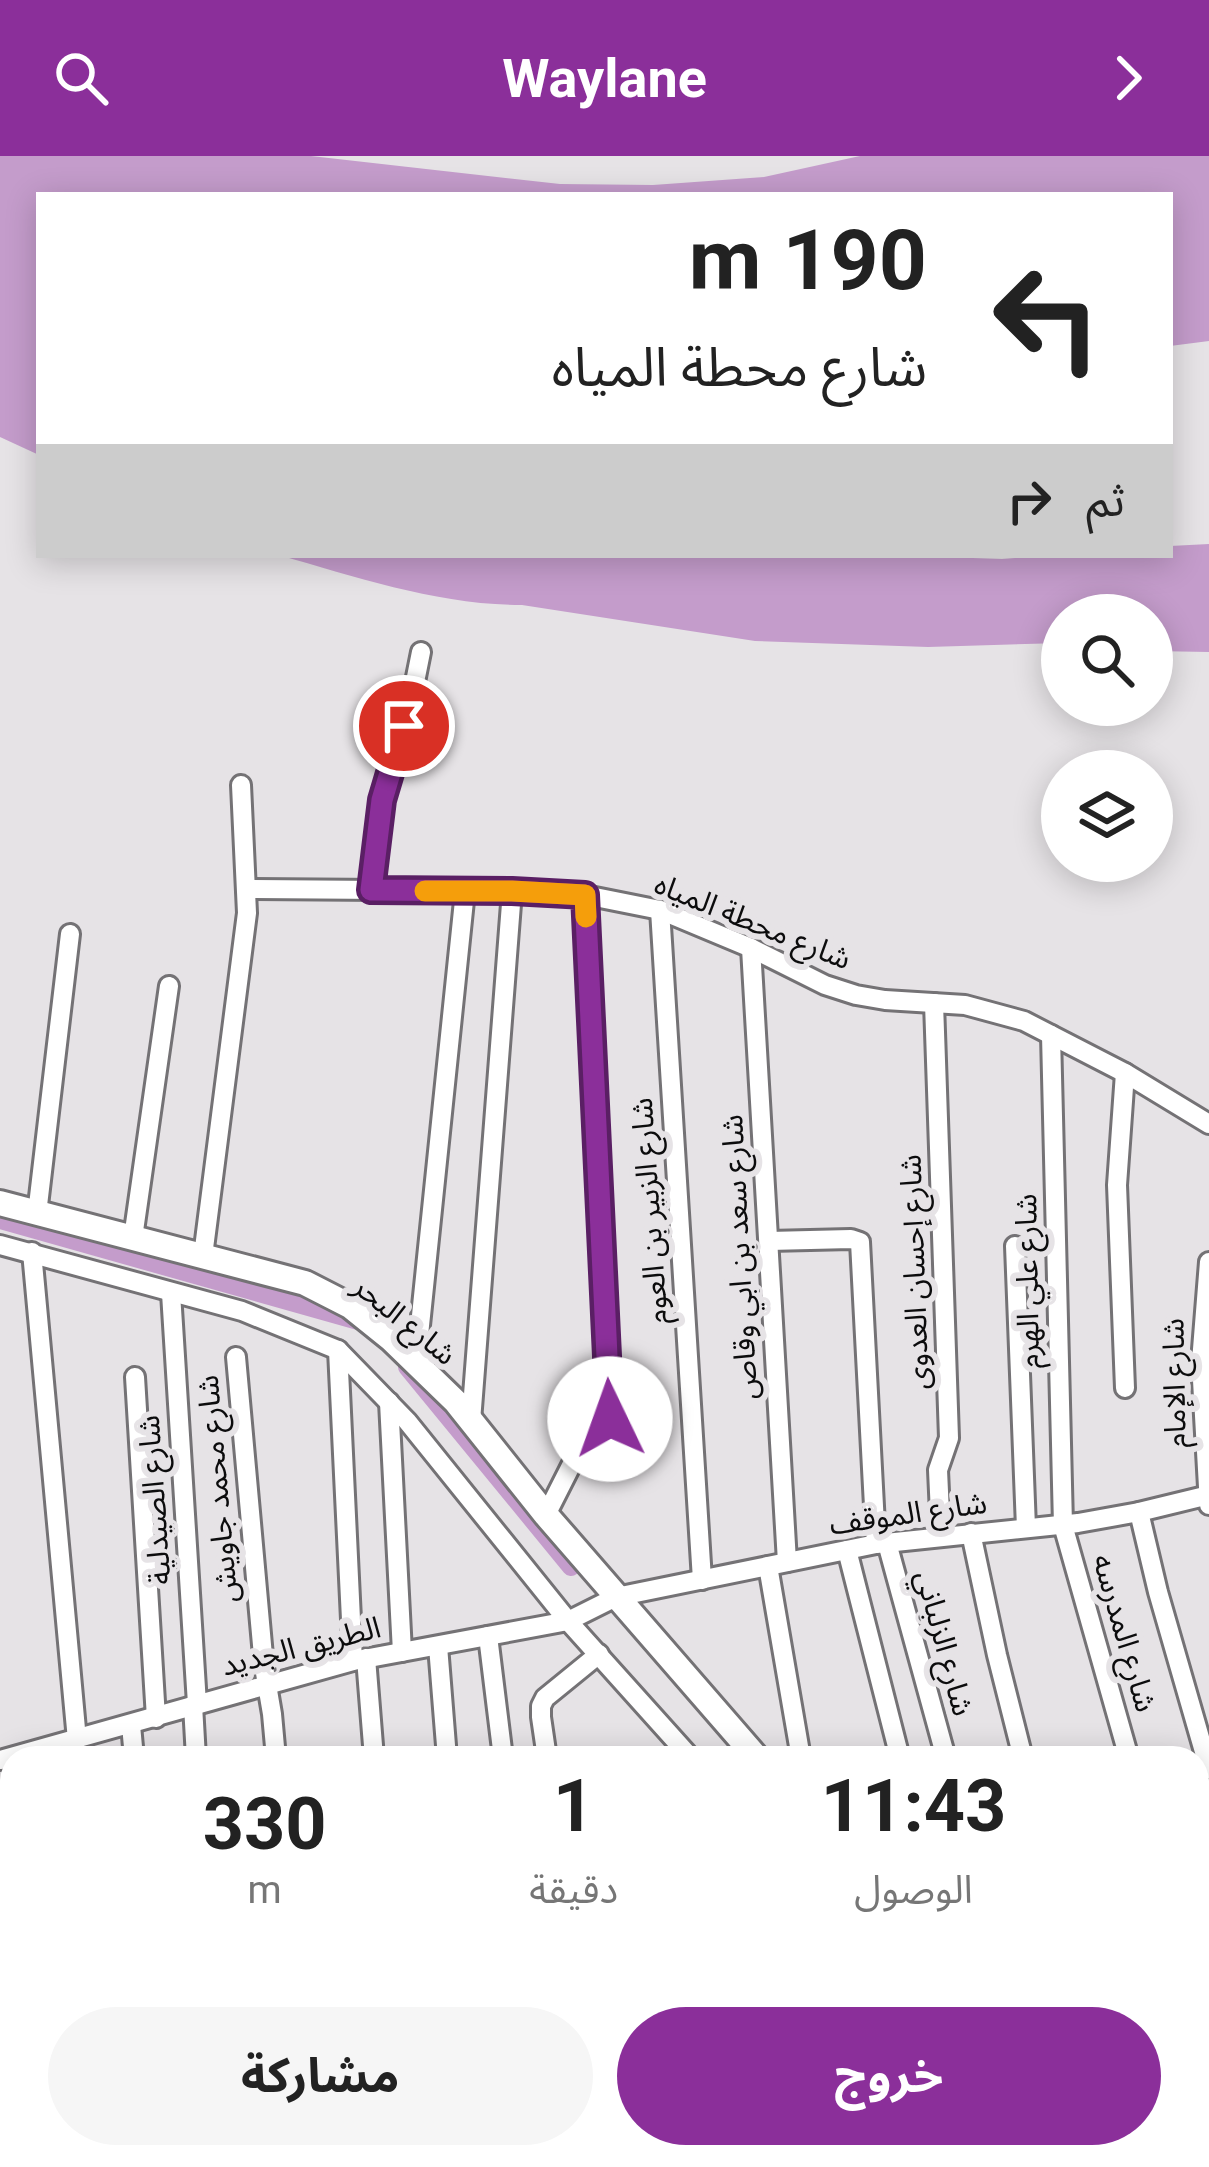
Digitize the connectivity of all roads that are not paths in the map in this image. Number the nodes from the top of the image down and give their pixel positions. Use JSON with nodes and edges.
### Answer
{"nodes":[{"id":1,"x":421,"y":652,"type":"dead end"},
{"id":2,"x":241,"y":785,"type":"dead end"},
{"id":3,"x":246,"y":889,"type":"junction"},
{"id":4,"x":371,"y":890,"type":"junction"},
{"id":5,"x":465,"y":891,"type":"junction"},
{"id":6,"x":512,"y":891,"type":"junction"},
{"id":7,"x":585,"y":895,"type":"junction"},
{"id":8,"x":660,"y":910,"type":"junction"},
{"id":9,"x":70,"y":934,"type":"dead end"},
{"id":10,"x":751,"y":948,"type":"junction"},
{"id":11,"x":169,"y":986,"type":"dead end"},
{"id":12,"x":934,"y":1004,"type":"junction"},
{"id":13,"x":1051,"y":1035,"type":"junction"},
{"id":14,"x":1125,"y":1073,"type":"junction"},
{"id":15,"x":1209,"y":1124,"type":"edge"},
{"id":16,"x":0,"y":1204,"type":"edge"},
{"id":17,"x":37,"y":1214,"type":"junction"},
{"id":18,"x":133,"y":1238,"type":"junction"},
{"id":19,"x":769,"y":1240,"type":"junction"},
{"id":20,"x":0,"y":1245,"type":"edge"},
{"id":21,"x":1015,"y":1246,"type":"dead end"},
{"id":22,"x":32,"y":1252,"type":"junction"},
{"id":23,"x":203,"y":1256,"type":"junction"},
{"id":24,"x":1209,"y":1262,"type":"edge"},
{"id":25,"x":171,"y":1293,"type":"junction"},
{"id":26,"x":338,"y":1350,"type":"junction"},
{"id":27,"x":236,"y":1358,"type":"dead end"},
{"id":28,"x":416,"y":1364,"type":"junction"},
{"id":29,"x":135,"y":1378,"type":"dead end"},
{"id":30,"x":1125,"y":1388,"type":"dead end"},
{"id":31,"x":388,"y":1402,"type":"junction"},
{"id":32,"x":471,"y":1421,"type":"junction"},
{"id":33,"x":1208,"y":1498,"type":"edge"},
{"id":34,"x":1139,"y":1512,"type":"junction"},
{"id":35,"x":546,"y":1515,"type":"junction"},
{"id":36,"x":1063,"y":1525,"type":"junction"},
{"id":37,"x":1026,"y":1528,"type":"junction"},
{"id":38,"x":971,"y":1533,"type":"junction"},
{"id":39,"x":941,"y":1536,"type":"junction"},
{"id":40,"x":881,"y":1544,"type":"junction"},
{"id":41,"x":848,"y":1550,"type":"junction"},
{"id":42,"x":777,"y":1564,"type":"junction"},
{"id":43,"x":702,"y":1580,"type":"junction"},
{"id":44,"x":616,"y":1597,"type":"junction"},
{"id":45,"x":568,"y":1621,"type":"junction"},
{"id":46,"x":488,"y":1636,"type":"junction"},
{"id":47,"x":438,"y":1646,"type":"junction"},
{"id":48,"x":401,"y":1652,"type":"junction"},
{"id":49,"x":599,"y":1654,"type":"junction"},
{"id":50,"x":359,"y":1660,"type":"junction"},
{"id":51,"x":267,"y":1684,"type":"junction"},
{"id":52,"x":195,"y":1704,"type":"junction"},
{"id":53,"x":156,"y":1718,"type":"junction"},
{"id":54,"x":131,"y":1725,"type":"junction"},
{"id":55,"x":76,"y":1740,"type":"junction"},
{"id":56,"x":61,"y":1746,"type":"edge"},
{"id":57,"x":133,"y":1746,"type":"edge"},
{"id":58,"x":196,"y":1746,"type":"edge"},
{"id":59,"x":275,"y":1746,"type":"edge"},
{"id":60,"x":372,"y":1746,"type":"edge"},
{"id":61,"x":446,"y":1746,"type":"edge"},
{"id":62,"x":501,"y":1746,"type":"edge"},
{"id":63,"x":546,"y":1746,"type":"edge"},
{"id":64,"x":680,"y":1746,"type":"edge"},
{"id":65,"x":746,"y":1746,"type":"edge"},
{"id":66,"x":800,"y":1746,"type":"edge"},
{"id":67,"x":897,"y":1746,"type":"edge"},
{"id":68,"x":942,"y":1746,"type":"edge"},
{"id":69,"x":1020,"y":1746,"type":"edge"},
{"id":70,"x":1126,"y":1746,"type":"edge"},
{"id":71,"x":1202,"y":1746,"type":"edge"}],
"edges":[{"from":1,"to":4,"type":"street"},
{"from":2,"to":3,"type":"street"},
{"from":3,"to":4,"type":"street","name":"شارع محطة المياه"},
{"from":3,"to":23,"type":"street"},
{"from":4,"to":5,"type":"street","name":"شارع محطة المياه"},
{"from":5,"to":6,"type":"street","name":"شارع محطة المياه"},
{"from":5,"to":28,"type":"street"},
{"from":6,"to":7,"type":"street","name":"شارع محطة المياه"},
{"from":6,"to":32,"type":"street"},
{"from":7,"to":8,"type":"street","name":"شارع محطة المياه"},
{"from":7,"to":35,"type":"street"},
{"from":8,"to":10,"type":"street","name":"شارع محطة المياه"},
{"from":8,"to":43,"type":"street","name":"شارع الزبير بن العوم"},
{"from":9,"to":17,"type":"street"},
{"from":10,"to":12,"type":"street","name":"شارع محطة المياه"},
{"from":10,"to":19,"type":"street","name":"شارع سعد بن ابي وقاص"},
{"from":11,"to":18,"type":"street"},
{"from":12,"to":13,"type":"street","name":"شارع محطة المياه"},
{"from":12,"to":39,"type":"street","name":"شارع إحسان العدوى"},
{"from":13,"to":14,"type":"street","name":"شارع محطة المياه"},
{"from":13,"to":36,"type":"street","name":"شارع علي الهرم"},
{"from":14,"to":15,"type":"street","name":"شارع محطة المياه"},
{"from":14,"to":30,"type":"street"},
{"from":16,"to":17,"type":"street","name":"شارع البحر"},
{"from":17,"to":18,"type":"street","name":"شارع البحر"},
{"from":18,"to":23,"type":"street","name":"شارع البحر"},
{"from":19,"to":40,"type":"street","name":"شارع الزلباني"},
{"from":19,"to":42,"type":"street","name":"شارع سعد بن ابي وقاص"},
{"from":20,"to":22,"type":"street"},
{"from":21,"to":37,"type":"street"},
{"from":22,"to":25,"type":"street"},
{"from":22,"to":55,"type":"street"},
{"from":23,"to":28,"type":"street","name":"شارع البحر"},
{"from":24,"to":33,"type":"street","name":"شارع الإمام"},
{"from":25,"to":26,"type":"street"},
{"from":25,"to":52,"type":"street","name":"شارع الصيدلية"},
{"from":26,"to":31,"type":"street"},
{"from":26,"to":50,"type":"street"},
{"from":27,"to":51,"type":"street","name":"شارع محمد جاويش"},
{"from":28,"to":32,"type":"street","name":"شارع البحر"},
{"from":29,"to":53,"type":"street"},
{"from":31,"to":45,"type":"street"},
{"from":31,"to":48,"type":"street"},
{"from":32,"to":35,"type":"street","name":"شارع البحر"},
{"from":33,"to":34,"type":"street","name":"شارع الموقف"},
{"from":34,"to":36,"type":"street","name":"شارع الموقف"},
{"from":34,"to":71,"type":"street"},
{"from":35,"to":44,"type":"street","name":"شارع البحر"},
{"from":36,"to":37,"type":"street","name":"شارع الموقف"},
{"from":36,"to":70,"type":"street","name":"شارع المدرسه"},
{"from":37,"to":38,"type":"street","name":"شارع الموقف"},
{"from":38,"to":39,"type":"street","name":"شارع الموقف"},
{"from":38,"to":69,"type":"street"},
{"from":39,"to":40,"type":"street","name":"شارع الموقف"},
{"from":40,"to":41,"type":"street","name":"شارع الموقف"},
{"from":40,"to":68,"type":"street","name":"شارع الزلباني"},
{"from":41,"to":42,"type":"street","name":"شارع الموقف"},
{"from":41,"to":67,"type":"street"},
{"from":42,"to":43,"type":"street","name":"شارع الموقف"},
{"from":42,"to":66,"type":"street","name":"شارع سعد بن ابي وقاص"},
{"from":43,"to":44,"type":"street","name":"شارع الموقف"},
{"from":44,"to":45,"type":"street","name":"الطريق الجديد"},
{"from":44,"to":65,"type":"street","name":"شارع البحر"},
{"from":45,"to":46,"type":"street","name":"الطريق الجديد"},
{"from":45,"to":49,"type":"street"},
{"from":46,"to":47,"type":"street","name":"الطريق الجديد"},
{"from":46,"to":62,"type":"street"},
{"from":47,"to":48,"type":"street","name":"الطريق الجديد"},
{"from":47,"to":61,"type":"street"},
{"from":48,"to":50,"type":"street","name":"الطريق الجديد"},
{"from":49,"to":63,"type":"street"},
{"from":49,"to":64,"type":"street"},
{"from":50,"to":51,"type":"street","name":"الطريق الجديد"},
{"from":50,"to":60,"type":"street"},
{"from":51,"to":52,"type":"street","name":"الطريق الجديد"},
{"from":51,"to":59,"type":"street","name":"شارع محمد جاويش"},
{"from":52,"to":53,"type":"street","name":"الطريق الجديد"},
{"from":52,"to":58,"type":"street","name":"شارع الصيدلية"},
{"from":53,"to":54,"type":"street","name":"الطريق الجديد"},
{"from":54,"to":55,"type":"street","name":"الطريق الجديد"},
{"from":54,"to":57,"type":"street"},
{"from":55,"to":56,"type":"street","name":"الطريق الجديد"}]}
